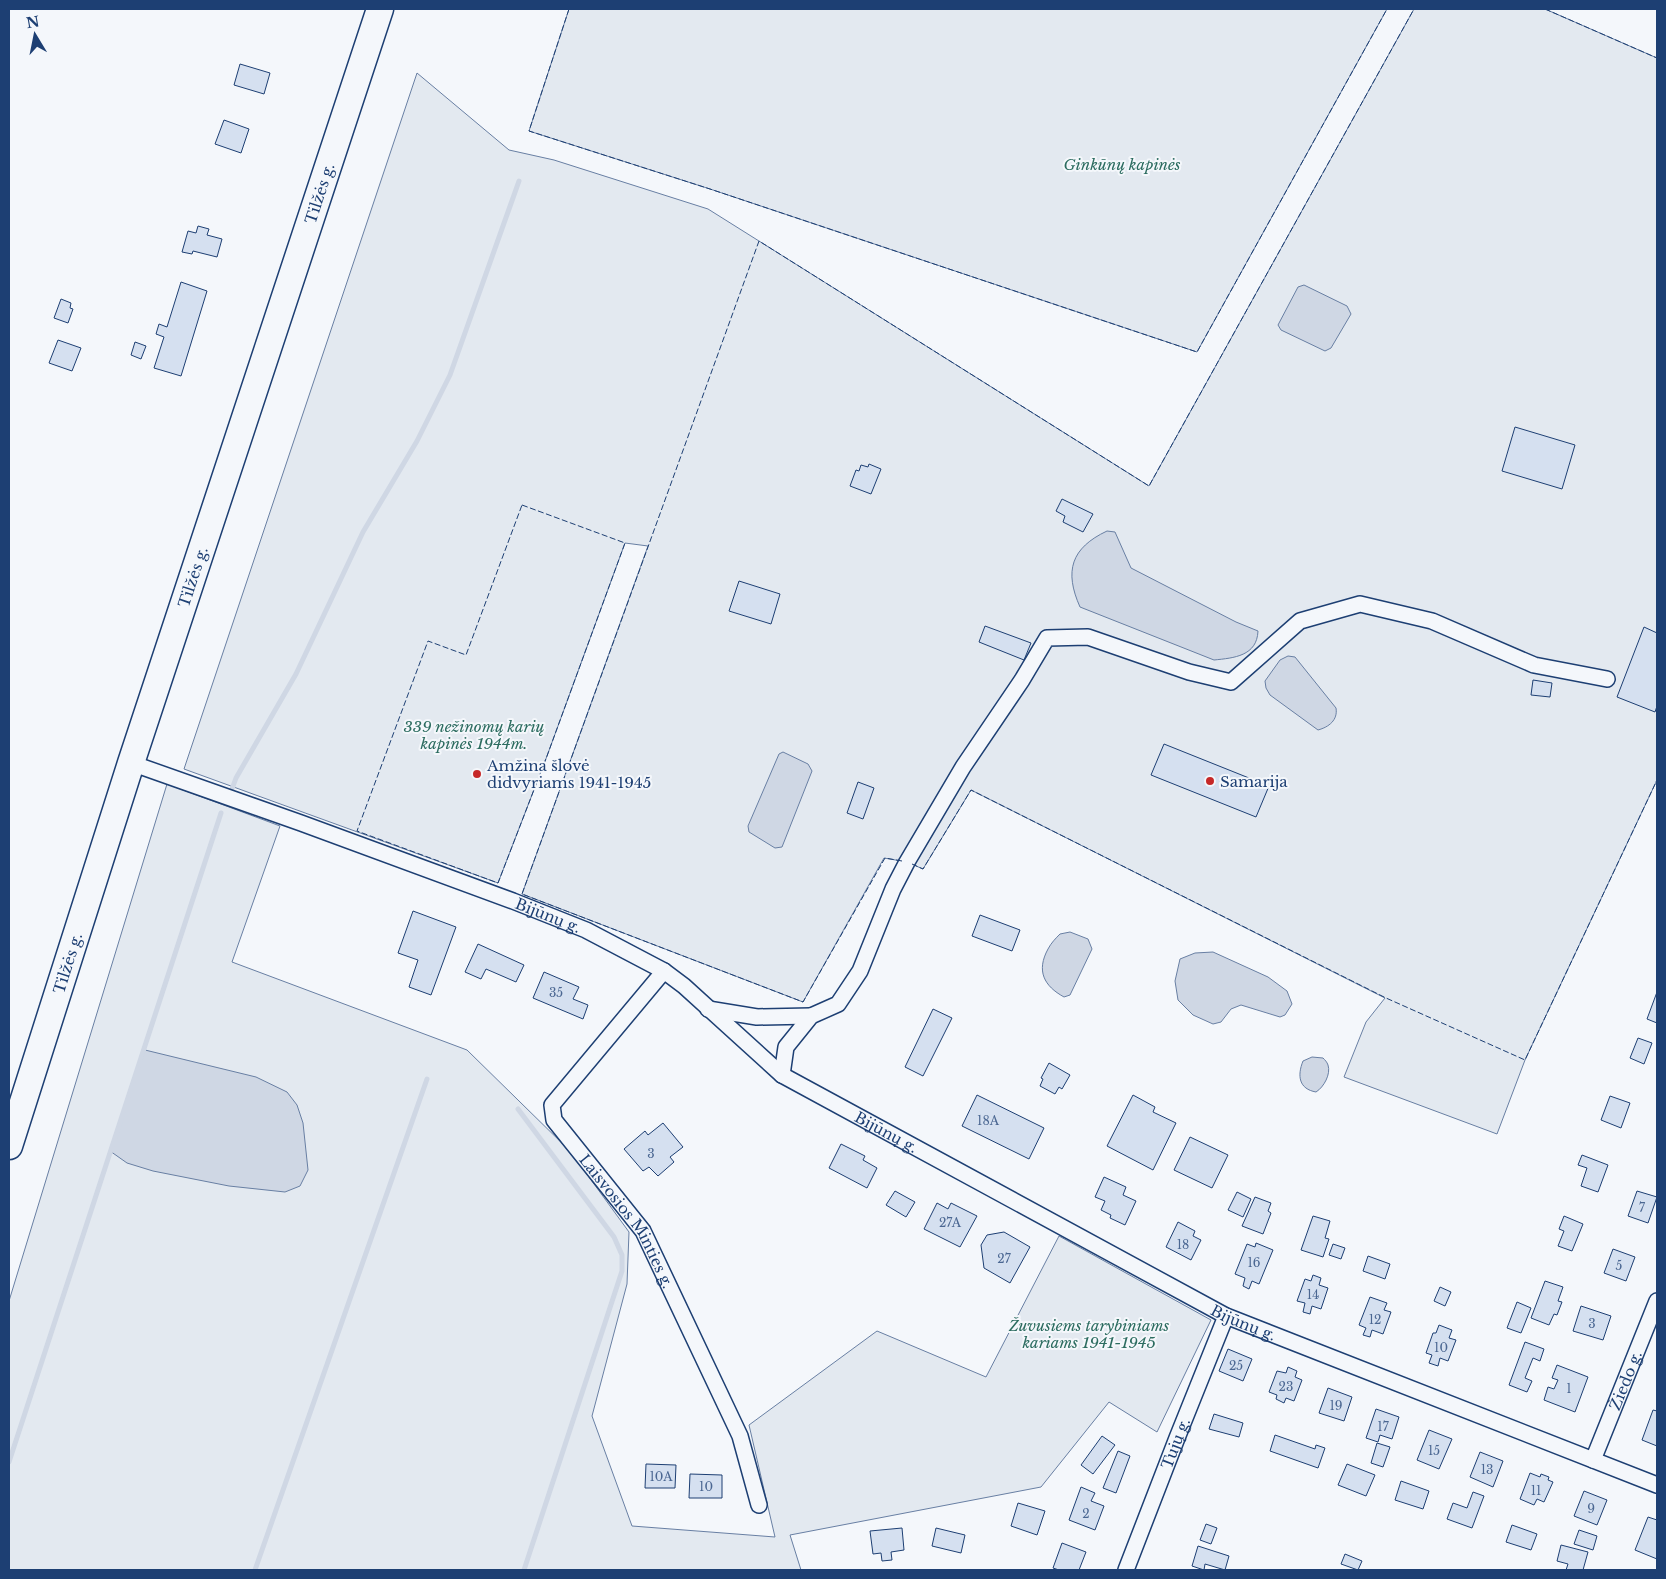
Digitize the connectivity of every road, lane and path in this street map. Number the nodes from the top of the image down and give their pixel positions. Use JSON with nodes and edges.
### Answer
{"nodes":[{"id":1,"x":380,"y":9,"type":"edge"},
{"id":2,"x":1607,"y":679,"type":"dead end"},
{"id":3,"x":131,"y":763,"type":"junction"},
{"id":4,"x":664,"y":971,"type":"junction"},
{"id":5,"x":708,"y":1009,"type":"junction"},
{"id":6,"x":810,"y":1016,"type":"junction"},
{"id":7,"x":782,"y":1075,"type":"junction"},
{"id":8,"x":9,"y":1146,"type":"edge"},
{"id":9,"x":1657,"y":1301,"type":"edge"},
{"id":10,"x":1226,"y":1316,"type":"junction"},
{"id":11,"x":1593,"y":1460,"type":"junction"},
{"id":12,"x":1657,"y":1485,"type":"edge"},
{"id":13,"x":758,"y":1505,"type":"dead end"},
{"id":14,"x":1126,"y":1570,"type":"edge"}],
"edges":[{"from":1,"to":3,"type":"highway","name":"Tilžės g."},
{"from":2,"to":6,"type":"street"},
{"from":3,"to":4,"type":"street","name":"Bijūnų g."},
{"from":3,"to":8,"type":"highway","name":"Tilžės g."},
{"from":4,"to":5,"type":"street","name":"Bijūnų g."},
{"from":4,"to":13,"type":"street","name":"Laisvosios Minties g."},
{"from":5,"to":6,"type":"street"},
{"from":5,"to":7,"type":"street","name":"Bijūnų g."},
{"from":6,"to":7,"type":"street"},
{"from":7,"to":10,"type":"street","name":"Bijūnų g."},
{"from":9,"to":11,"type":"street","name":"Žiedo g."},
{"from":10,"to":11,"type":"street","name":"Bijūnų g."},
{"from":10,"to":14,"type":"street","name":"Tujų g."},
{"from":11,"to":12,"type":"street","name":"Bijūnų g."}]}
